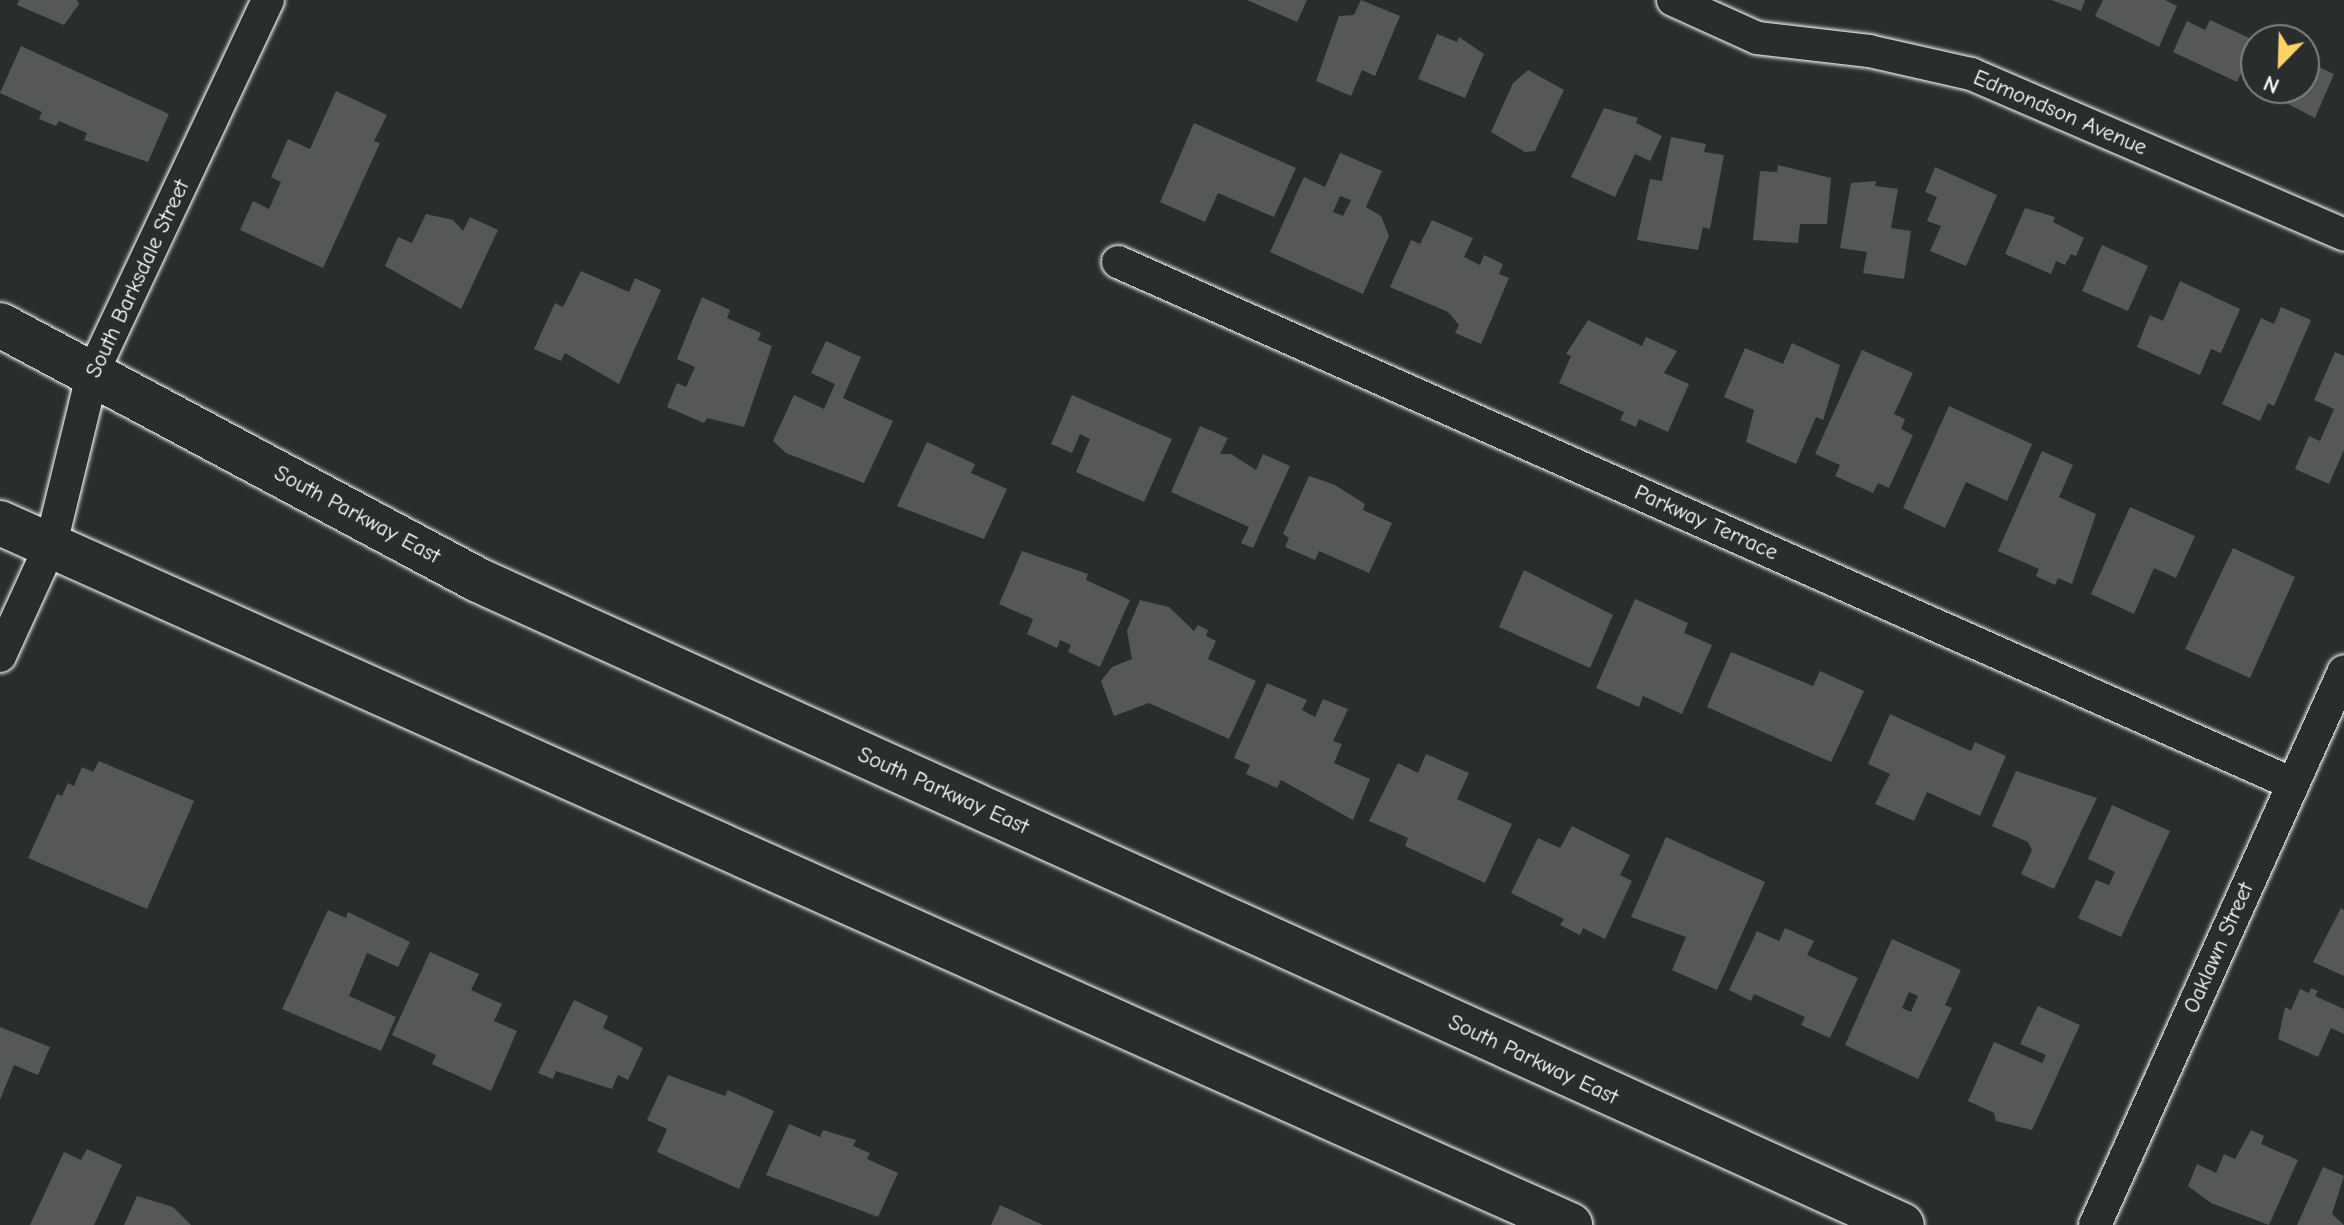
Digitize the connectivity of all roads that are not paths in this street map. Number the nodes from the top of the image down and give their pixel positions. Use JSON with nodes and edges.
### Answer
{"nodes":[{"id":1,"x":268,"y":0,"type":"edge"},
{"id":2,"x":1673,"y":0,"type":"edge"},
{"id":3,"x":2344,"y":235,"type":"edge"},
{"id":4,"x":1118,"y":262,"type":"dead end"},
{"id":5,"x":0,"y":325,"type":"edge"},
{"id":6,"x":93,"y":372,"type":"junction"},
{"id":7,"x":0,"y":523,"type":"edge"},
{"id":8,"x":51,"y":544,"type":"junction"},
{"id":9,"x":0,"y":656,"type":"edge"},
{"id":10,"x":2344,"y":671,"type":"edge"},
{"id":11,"x":2293,"y":784,"type":"junction"},
{"id":12,"x":1570,"y":1225,"type":"edge"},
{"id":13,"x":1902,"y":1225,"type":"edge"},
{"id":14,"x":2095,"y":1225,"type":"edge"}],
"edges":[{"from":1,"to":6,"type":"street","name":"South Barksdale Street"},
{"from":2,"to":3,"type":"street","name":"Edmondson Avenue"},
{"from":4,"to":11,"type":"street","name":"Parkway Terrace"},
{"from":5,"to":6,"type":"main road","name":"South Parkway East"},
{"from":6,"to":8,"type":"street","name":"South Barksdale Street"},
{"from":6,"to":13,"type":"main road","name":"South Parkway East"},
{"from":7,"to":8,"type":"main road"},
{"from":8,"to":9,"type":"street","name":"South Barksdale Street"},
{"from":8,"to":12,"type":"main road"},
{"from":10,"to":11,"type":"street","name":"Oaklawn Street"},
{"from":11,"to":14,"type":"street","name":"Oaklawn Street"}]}
